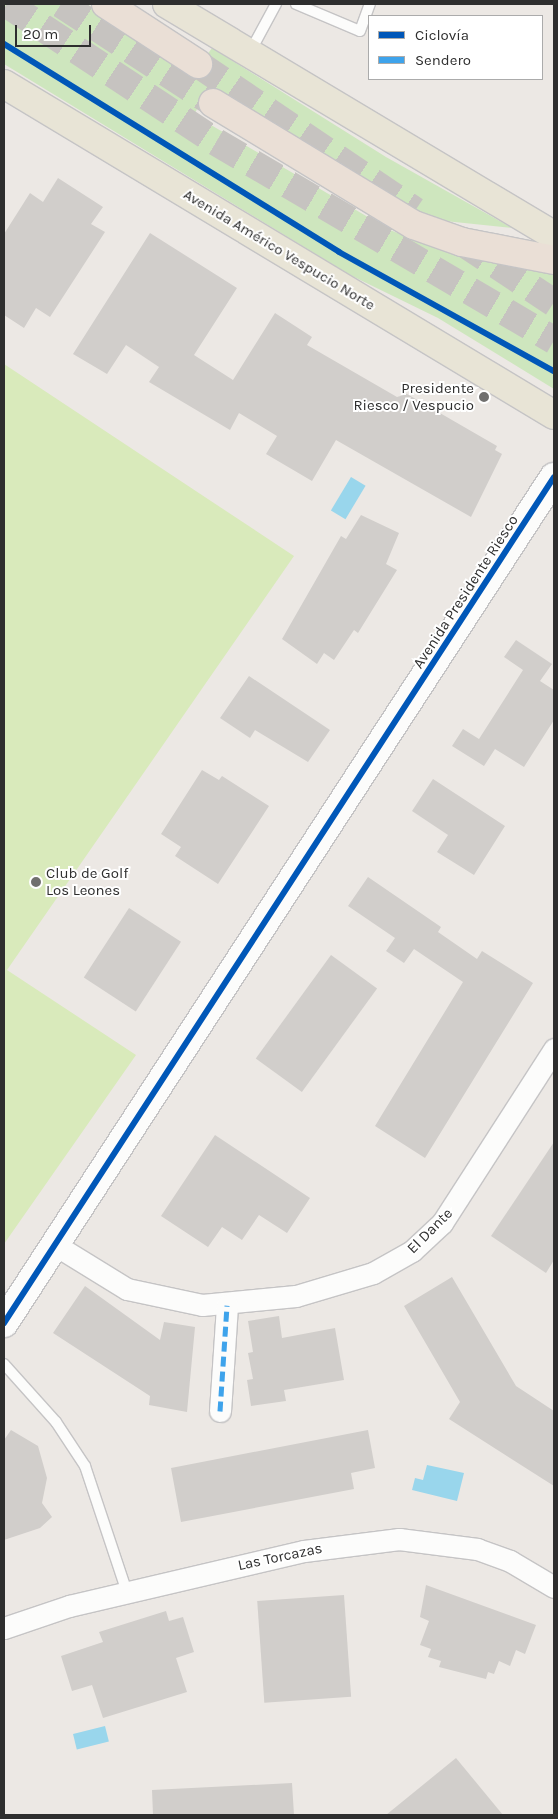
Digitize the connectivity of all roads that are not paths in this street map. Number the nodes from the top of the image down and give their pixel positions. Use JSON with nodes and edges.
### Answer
{"nodes":[{"id":1,"x":106,"y":4,"type":"edge"},
{"id":2,"x":167,"y":4,"type":"edge"},
{"id":3,"x":276,"y":4,"type":"edge"},
{"id":4,"x":296,"y":4,"type":"edge"},
{"id":5,"x":370,"y":4,"type":"edge"},
{"id":6,"x":250,"y":53,"type":"junction"},
{"id":7,"x":198,"y":64,"type":"tunnel mouth"},
{"id":8,"x":4,"y":84,"type":"edge"},
{"id":9,"x":213,"y":103,"type":"tunnel mouth"},
{"id":10,"x":554,"y":236,"type":"edge"},
{"id":11,"x":554,"y":260,"type":"edge"},
{"id":12,"x":554,"y":414,"type":"edge"},
{"id":13,"x":554,"y":477,"type":"edge"},
{"id":14,"x":554,"y":1049,"type":"edge"},
{"id":15,"x":58,"y":1246,"type":"junction"},
{"id":16,"x":227,"y":1305,"type":"junction"},
{"id":17,"x":4,"y":1323,"type":"edge"},
{"id":18,"x":4,"y":1364,"type":"edge"},
{"id":19,"x":220,"y":1411,"type":"dead end"},
{"id":20,"x":554,"y":1586,"type":"edge"},
{"id":21,"x":127,"y":1592,"type":"junction"},
{"id":22,"x":4,"y":1628,"type":"edge"}],
"edges":[{"from":1,"to":7,"type":"highway"},
{"from":2,"to":6,"type":"main road"},
{"from":3,"to":6,"type":"lane"},
{"from":4,"to":5,"type":"lane"},
{"from":6,"to":10,"type":"main road"},
{"from":8,"to":12,"type":"main road","name":"Avenida Américo Vespucio Norte"},
{"from":9,"to":11,"type":"highway"},
{"from":13,"to":15,"type":"main road","name":"Avenida Presidente Riesco"},
{"from":14,"to":16,"type":"street","name":"El Dante"},
{"from":15,"to":16,"type":"street","name":"El Dante"},
{"from":15,"to":17,"type":"main road","name":"Avenida Presidente Riesco"},
{"from":16,"to":19,"type":"street"},
{"from":18,"to":21,"type":"lane"},
{"from":20,"to":21,"type":"street","name":"Las Torcazas"},
{"from":21,"to":22,"type":"street","name":"Las Torcazas"}]}
